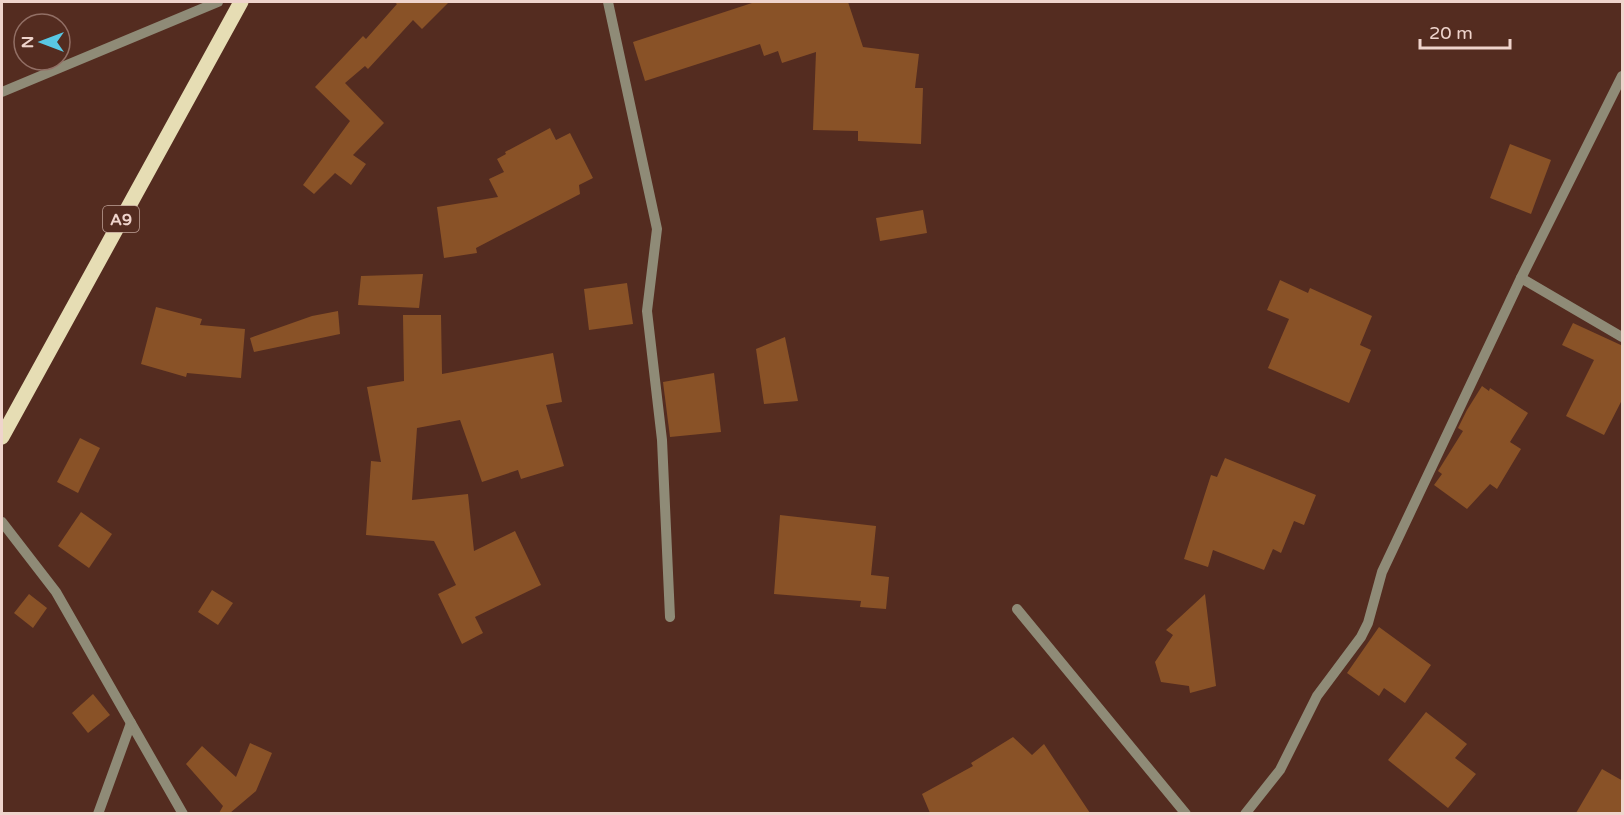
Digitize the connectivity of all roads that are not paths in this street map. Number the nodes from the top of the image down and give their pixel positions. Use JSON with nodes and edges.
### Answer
{"nodes":[{"id":1,"x":218,"y":2,"type":"edge"},
{"id":2,"x":241,"y":2,"type":"edge"},
{"id":3,"x":608,"y":2,"type":"edge"},
{"id":4,"x":1623,"y":76,"type":"edge"},
{"id":5,"x":2,"y":92,"type":"edge"},
{"id":6,"x":1521,"y":278,"type":"junction"},
{"id":7,"x":1623,"y":337,"type":"edge"},
{"id":8,"x":2,"y":437,"type":"edge"},
{"id":9,"x":2,"y":522,"type":"edge"},
{"id":10,"x":1017,"y":609,"type":"dead end"},
{"id":11,"x":670,"y":617,"type":"dead end"},
{"id":12,"x":131,"y":723,"type":"junction"},
{"id":13,"x":98,"y":813,"type":"edge"},
{"id":14,"x":183,"y":813,"type":"edge"},
{"id":15,"x":1186,"y":813,"type":"edge"},
{"id":16,"x":1245,"y":813,"type":"edge"}],
"edges":[{"from":1,"to":5,"type":"street"},
{"from":2,"to":8,"type":"main road","number":"A9"},
{"from":3,"to":11,"type":"street"},
{"from":4,"to":6,"type":"street"},
{"from":6,"to":7,"type":"street"},
{"from":6,"to":16,"type":"street"},
{"from":9,"to":12,"type":"street"},
{"from":10,"to":15,"type":"street"},
{"from":12,"to":13,"type":"street"},
{"from":12,"to":14,"type":"street"}]}
